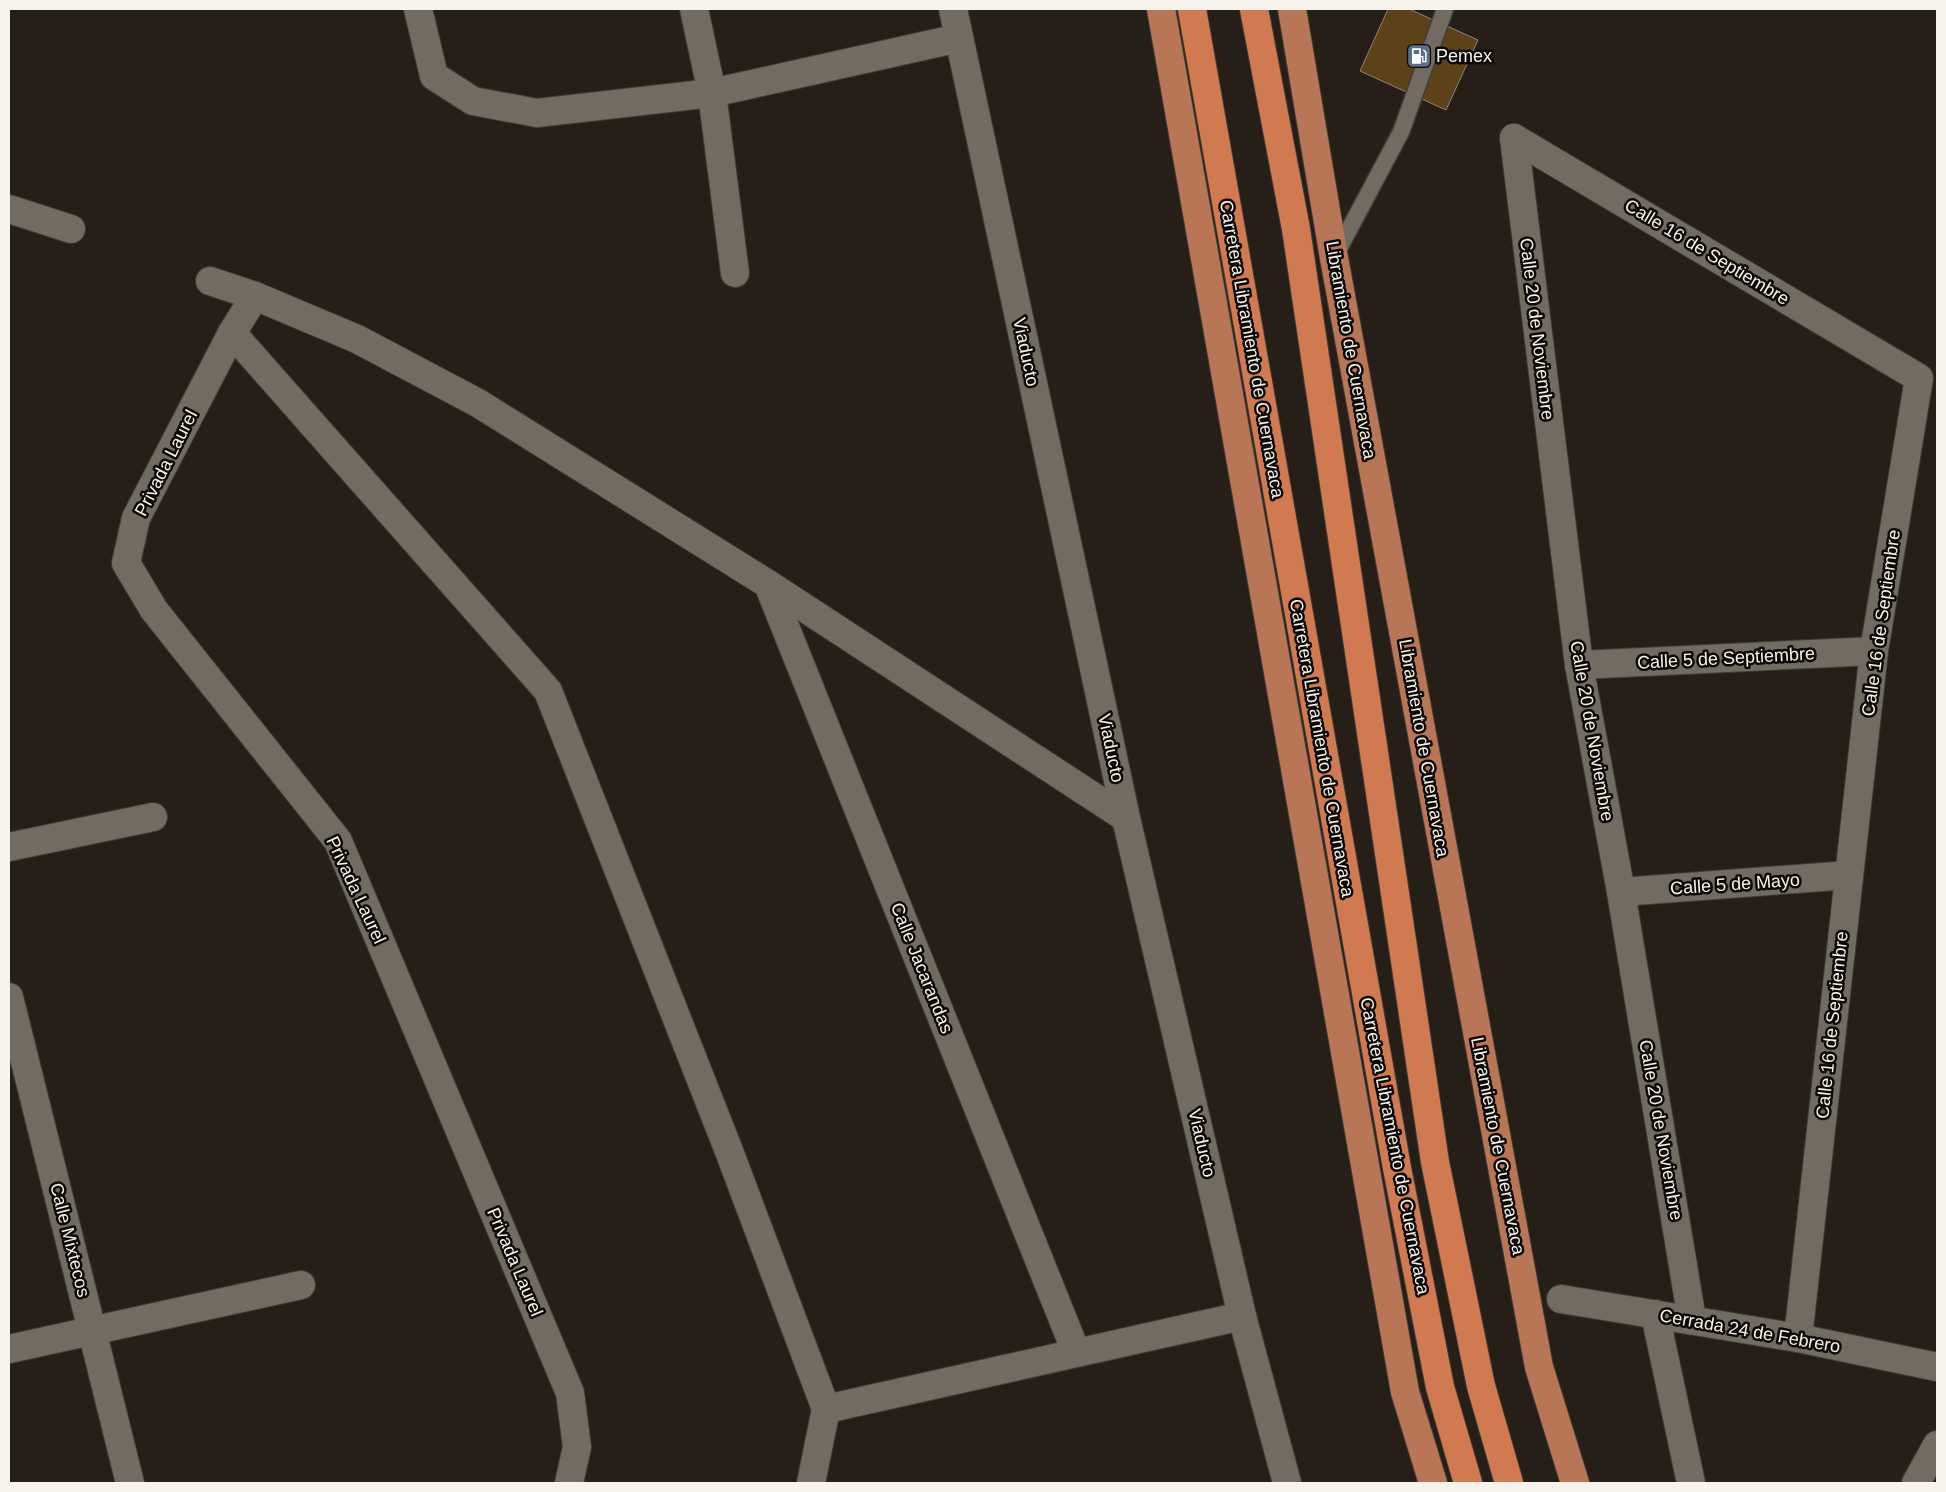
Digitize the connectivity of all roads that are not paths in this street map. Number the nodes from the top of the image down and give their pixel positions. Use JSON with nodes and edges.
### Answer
{"nodes":[{"id":1,"x":418,"y":9,"type":"edge"},
{"id":2,"x":694,"y":9,"type":"edge"},
{"id":3,"x":953,"y":9,"type":"edge"},
{"id":4,"x":1160,"y":9,"type":"edge"},
{"id":5,"x":1192,"y":9,"type":"edge"},
{"id":6,"x":1254,"y":9,"type":"edge"},
{"id":7,"x":1292,"y":9,"type":"edge"},
{"id":8,"x":1446,"y":9,"type":"edge"},
{"id":9,"x":959,"y":38,"type":"junction"},
{"id":10,"x":712,"y":93,"type":"junction"},
{"id":11,"x":1514,"y":138,"type":"joint"},
{"id":12,"x":9,"y":209,"type":"edge"},
{"id":13,"x":71,"y":229,"type":"dead end"},
{"id":14,"x":1334,"y":258,"type":"junction"},
{"id":15,"x":735,"y":273,"type":"dead end"},
{"id":16,"x":210,"y":281,"type":"dead end"},
{"id":17,"x":255,"y":296,"type":"junction"},
{"id":18,"x":232,"y":333,"type":"junction"},
{"id":19,"x":768,"y":584,"type":"junction"},
{"id":20,"x":1874,"y":651,"type":"junction"},
{"id":21,"x":1579,"y":665,"type":"junction"},
{"id":22,"x":153,"y":817,"type":"dead end"},
{"id":23,"x":1126,"y":818,"type":"junction"},
{"id":24,"x":9,"y":847,"type":"edge"},
{"id":25,"x":1849,"y":875,"type":"junction"},
{"id":26,"x":1621,"y":892,"type":"junction"},
{"id":27,"x":9,"y":997,"type":"edge"},
{"id":28,"x":301,"y":1285,"type":"dead end"},
{"id":29,"x":1561,"y":1299,"type":"dead end"},
{"id":30,"x":1655,"y":1314,"type":"junction"},
{"id":31,"x":1242,"y":1316,"type":"junction"},
{"id":32,"x":1692,"y":1320,"type":"junction"},
{"id":33,"x":93,"y":1332,"type":"junction"},
{"id":34,"x":1798,"y":1338,"type":"junction"},
{"id":35,"x":9,"y":1350,"type":"edge"},
{"id":36,"x":1076,"y":1352,"type":"junction"},
{"id":37,"x":1937,"y":1367,"type":"edge"},
{"id":38,"x":826,"y":1409,"type":"junction"},
{"id":39,"x":1937,"y":1445,"type":"edge"},
{"id":40,"x":130,"y":1483,"type":"edge"},
{"id":41,"x":569,"y":1483,"type":"edge"},
{"id":42,"x":811,"y":1483,"type":"edge"},
{"id":43,"x":1286,"y":1483,"type":"edge"},
{"id":44,"x":1433,"y":1483,"type":"edge"},
{"id":45,"x":1468,"y":1483,"type":"edge"},
{"id":46,"x":1509,"y":1483,"type":"edge"},
{"id":47,"x":1575,"y":1483,"type":"edge"},
{"id":48,"x":1691,"y":1483,"type":"edge"},
{"id":49,"x":1916,"y":1483,"type":"edge"}],
"edges":[{"from":1,"to":10,"type":"street"},
{"from":2,"to":10,"type":"street"},
{"from":3,"to":9,"type":"street","name":"Viaducto"},
{"from":4,"to":44,"type":"main road"},
{"from":5,"to":45,"type":"highway","name":"Carretera Libramiento de Cuernavaca"},
{"from":6,"to":46,"type":"highway","name":"Carretera Libramiento de Cuernavaca"},
{"from":7,"to":14,"type":"main road","name":"Libramiento de Cuernavaca"},
{"from":8,"to":14,"type":"lane"},
{"from":9,"to":10,"type":"street"},
{"from":9,"to":23,"type":"street","name":"Viaducto"},
{"from":10,"to":15,"type":"street"},
{"from":11,"to":20,"type":"street","name":"Calle 16 de Septiembre"},
{"from":11,"to":21,"type":"street","name":"Calle 20 de Noviembre"},
{"from":12,"to":13,"type":"street"},
{"from":14,"to":47,"type":"main road","name":"Libramiento de Cuernavaca"},
{"from":16,"to":17,"type":"street"},
{"from":17,"to":18,"type":"street","name":"Privada Laurel"},
{"from":17,"to":19,"type":"street"},
{"from":18,"to":38,"type":"street"},
{"from":18,"to":41,"type":"street","name":"Privada Laurel"},
{"from":19,"to":23,"type":"street"},
{"from":19,"to":36,"type":"street","name":"Calle Jacarandas"},
{"from":20,"to":21,"type":"street","name":"Calle 5 de Septiembre"},
{"from":20,"to":25,"type":"street","name":"Calle 16 de Septiembre"},
{"from":21,"to":26,"type":"street","name":"Calle 20 de Noviembre"},
{"from":22,"to":24,"type":"street"},
{"from":23,"to":31,"type":"street","name":"Viaducto"},
{"from":25,"to":26,"type":"street","name":"Calle 5 de Mayo"},
{"from":25,"to":34,"type":"street","name":"Calle 16 de Septiembre"},
{"from":26,"to":32,"type":"street","name":"Calle 20 de Noviembre"},
{"from":27,"to":33,"type":"street","name":"Calle Mixtecos"},
{"from":28,"to":33,"type":"street"},
{"from":29,"to":30,"type":"street","name":"Cerrada 24 de Febrero"},
{"from":30,"to":32,"type":"street","name":"Cerrada 24 de Febrero"},
{"from":30,"to":48,"type":"street"},
{"from":31,"to":36,"type":"street"},
{"from":31,"to":43,"type":"street","name":"Viaducto"},
{"from":32,"to":34,"type":"street","name":"Cerrada 24 de Febrero"},
{"from":33,"to":35,"type":"street"},
{"from":33,"to":40,"type":"street","name":"Calle Mixtecos"},
{"from":34,"to":37,"type":"street","name":"Cerrada 24 de Febrero"},
{"from":36,"to":38,"type":"street"},
{"from":38,"to":42,"type":"street"},
{"from":39,"to":49,"type":"street"}]}
